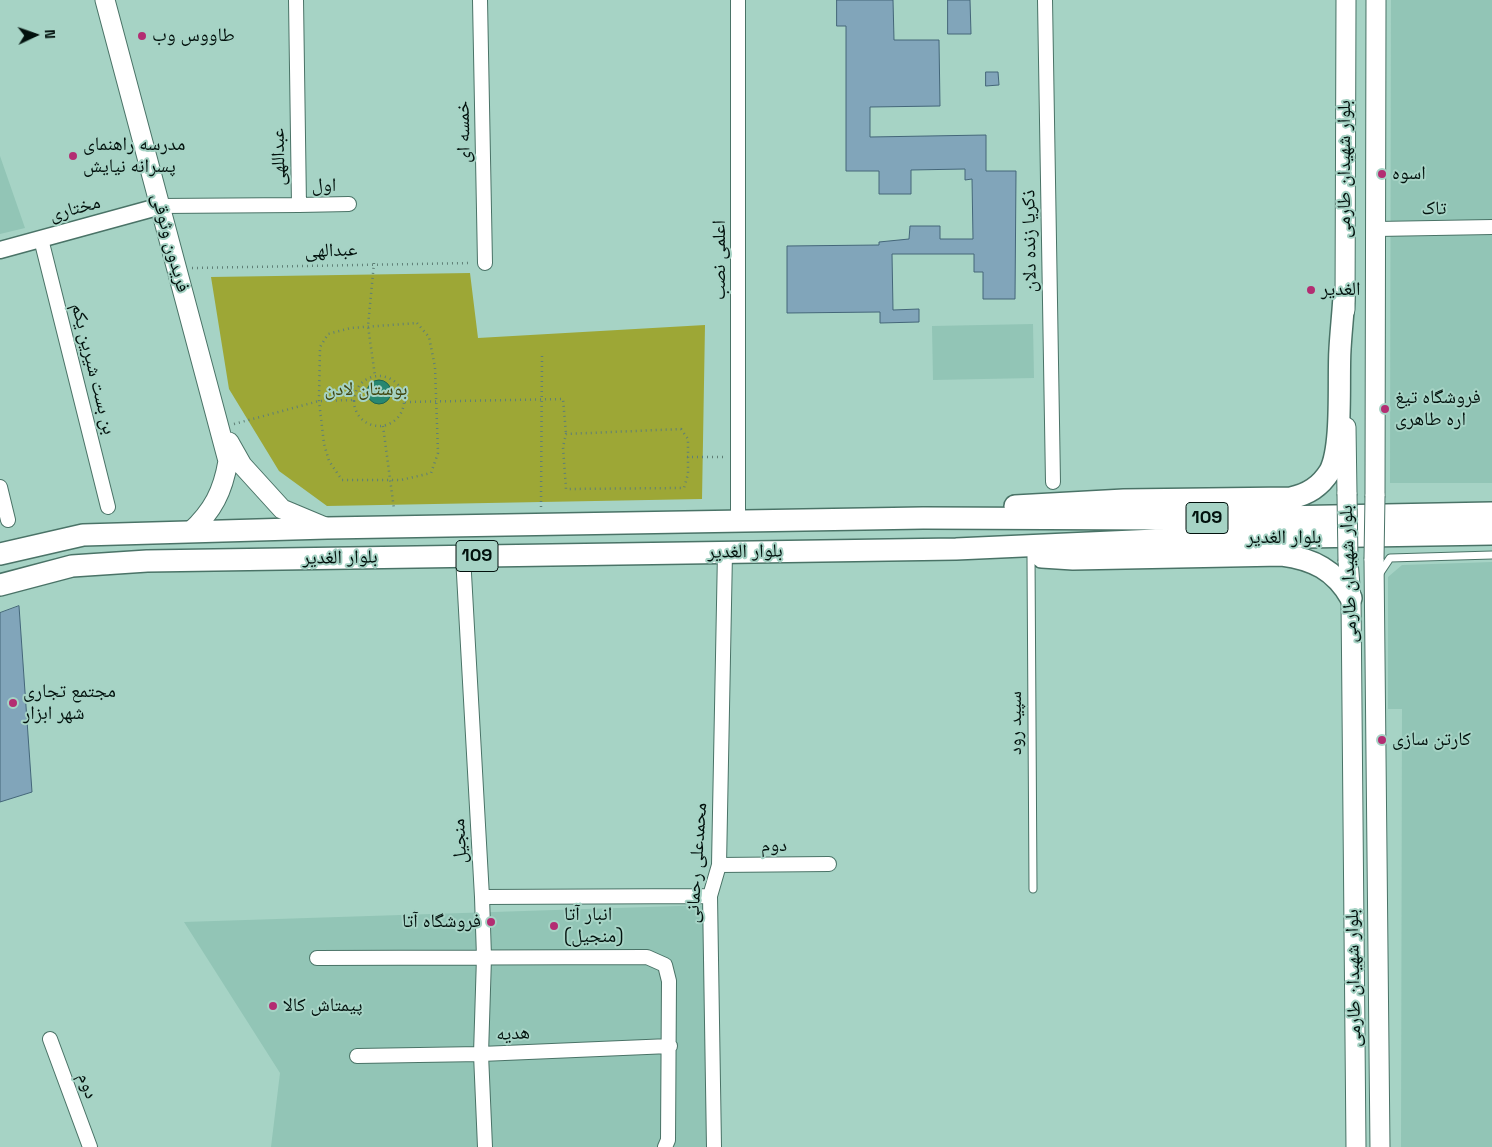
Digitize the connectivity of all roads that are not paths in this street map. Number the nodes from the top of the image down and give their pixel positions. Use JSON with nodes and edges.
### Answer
{"nodes":[{"id":1,"x":105,"y":0,"type":"edge"},
{"id":2,"x":296,"y":0,"type":"edge"},
{"id":3,"x":480,"y":0,"type":"edge"},
{"id":4,"x":738,"y":0,"type":"edge"},
{"id":5,"x":1045,"y":0,"type":"edge"},
{"id":6,"x":1346,"y":0,"type":"edge"},
{"id":7,"x":1376,"y":0,"type":"edge"},
{"id":8,"x":299,"y":204,"type":"junction"},
{"id":9,"x":349,"y":204,"type":"dead end"},
{"id":10,"x":161,"y":206,"type":"junction"},
{"id":11,"x":1492,"y":227,"type":"edge"},
{"id":12,"x":1377,"y":229,"type":"junction"},
{"id":13,"x":41,"y":239,"type":"junction"},
{"id":14,"x":0,"y":250,"type":"edge"},
{"id":15,"x":485,"y":263,"type":"road end"},
{"id":16,"x":1344,"y":296,"type":"junction"},
{"id":17,"x":221,"y":428,"type":"junction"},
{"id":18,"x":1053,"y":482,"type":"dead end"},
{"id":19,"x":0,"y":487,"type":"edge"},
{"id":20,"x":108,"y":507,"type":"dead end"},
{"id":21,"x":1492,"y":513,"type":"edge"},
{"id":22,"x":923,"y":518,"type":"junction"},
{"id":23,"x":8,"y":520,"type":"dead end"},
{"id":24,"x":738,"y":521,"type":"junction"},
{"id":25,"x":327,"y":528,"type":"junction"},
{"id":26,"x":190,"y":532,"type":"junction"},
{"id":27,"x":1492,"y":534,"type":"edge"},
{"id":28,"x":956,"y":549,"type":"junction"},
{"id":29,"x":725,"y":552,"type":"junction"},
{"id":30,"x":0,"y":554,"type":"edge"},
{"id":31,"x":463,"y":556,"type":"junction"},
{"id":32,"x":1031,"y":556,"type":"junction"},
{"id":33,"x":1492,"y":556,"type":"edge"},
{"id":34,"x":0,"y":585,"type":"edge"},
{"id":35,"x":1374,"y":587,"type":"junction"},
{"id":36,"x":1350,"y":598,"type":"junction"},
{"id":37,"x":829,"y":864,"type":"dead end"},
{"id":38,"x":719,"y":865,"type":"junction"},
{"id":39,"x":1033,"y":889,"type":"dead end"},
{"id":40,"x":710,"y":896,"type":"junction"},
{"id":41,"x":482,"y":897,"type":"junction"},
{"id":42,"x":484,"y":957,"type":"junction"},
{"id":43,"x":318,"y":958,"type":"dead end"},
{"id":44,"x":50,"y":1039,"type":"dead end"},
{"id":45,"x":670,"y":1046,"type":"junction"},
{"id":46,"x":481,"y":1054,"type":"junction"},
{"id":47,"x":358,"y":1056,"type":"dead end"},
{"id":48,"x":90,"y":1147,"type":"edge"},
{"id":49,"x":485,"y":1147,"type":"edge"},
{"id":50,"x":665,"y":1147,"type":"edge"},
{"id":51,"x":714,"y":1147,"type":"edge"},
{"id":52,"x":1356,"y":1147,"type":"edge"},
{"id":53,"x":1380,"y":1147,"type":"edge"}],
"edges":[{"from":1,"to":10,"type":"main road","name":"فریدون وثوقی"},
{"from":2,"to":8,"type":"street","name":"عبداللهی"},
{"from":3,"to":15,"type":"street","name":"خمسه ای"},
{"from":4,"to":24,"type":"street","name":"اعلمی نصب"},
{"from":5,"to":18,"type":"street","name":"ذکریا زنده دلان"},
{"from":6,"to":16,"type":"main road","name":"بلوار شهیدان طارمی"},
{"from":7,"to":12,"type":"main road","name":"بلوار شهیدان طارمی"},
{"from":8,"to":9,"type":"street","name":"اول"},
{"from":8,"to":10,"type":"street","name":"عبداللهی"},
{"from":10,"to":13,"type":"street","name":"مختاری"},
{"from":10,"to":17,"type":"main road","name":"فریدون وثوقی"},
{"from":11,"to":12,"type":"street","name":"تاک"},
{"from":12,"to":35,"type":"main road","name":"بلوار شهیدان طارمی","bridge":true},
{"from":13,"to":14,"type":"street","name":"مختاری"},
{"from":13,"to":20,"type":"street","name":"بن بست شیرین یکم"},
{"from":16,"to":22,"type":"main road"},
{"from":16,"to":36,"type":"main road","name":"بلوار شهیدان طارمی","bridge":true},
{"from":17,"to":25,"type":"main road"},
{"from":17,"to":26,"type":"main road"},
{"from":19,"to":23,"type":"street"},
{"from":21,"to":22,"type":"main road","name":"بلوار الغدیر","number":"109"},
{"from":22,"to":24,"type":"main road","name":"بلوار الغدیر","number":"109"},
{"from":24,"to":25,"type":"main road","name":"بلوار الغدیر","number":"109"},
{"from":25,"to":26,"type":"main road","name":"بلوار الغدیر","number":"109"},
{"from":26,"to":30,"type":"main road","name":"بلوار الغدیر","number":"109"},
{"from":27,"to":28,"type":"main road","name":"بلوار الغدیر","number":"109"},
{"from":28,"to":29,"type":"main road","name":"بلوار الغدیر","number":"109"},
{"from":28,"to":32,"type":"main road"},
{"from":29,"to":31,"type":"main road","name":"بلوار الغدیر","number":"109"},
{"from":29,"to":38,"type":"street","name":"محمدعلی رحمانی"},
{"from":31,"to":34,"type":"main road","name":"بلوار الغدیر","number":"109"},
{"from":31,"to":41,"type":"street","name":"منجیل"},
{"from":32,"to":36,"type":"main road"},
{"from":32,"to":39,"type":"lane","name":"سپید رود"},
{"from":33,"to":35,"type":"lane"},
{"from":35,"to":53,"type":"main road","name":"بلوار شهیدان طارمی"},
{"from":36,"to":52,"type":"main road","name":"بلوار شهیدان طارمی"},
{"from":37,"to":38,"type":"street","name":"دوم"},
{"from":38,"to":40,"type":"street","name":"محمدعلی رحمانی"},
{"from":40,"to":41,"type":"street"},
{"from":40,"to":51,"type":"street","name":"محمدعلی رحمانی"},
{"from":41,"to":42,"type":"street","name":"منجیل"},
{"from":42,"to":43,"type":"street"},
{"from":42,"to":45,"type":"street"},
{"from":42,"to":46,"type":"street","name":"منجیل"},
{"from":44,"to":48,"type":"street","name":"دوم"},
{"from":45,"to":46,"type":"street","name":"هدیه"},
{"from":45,"to":50,"type":"street"},
{"from":46,"to":47,"type":"street","name":"هدیه"},
{"from":46,"to":49,"type":"street","name":"منجیل"}]}
